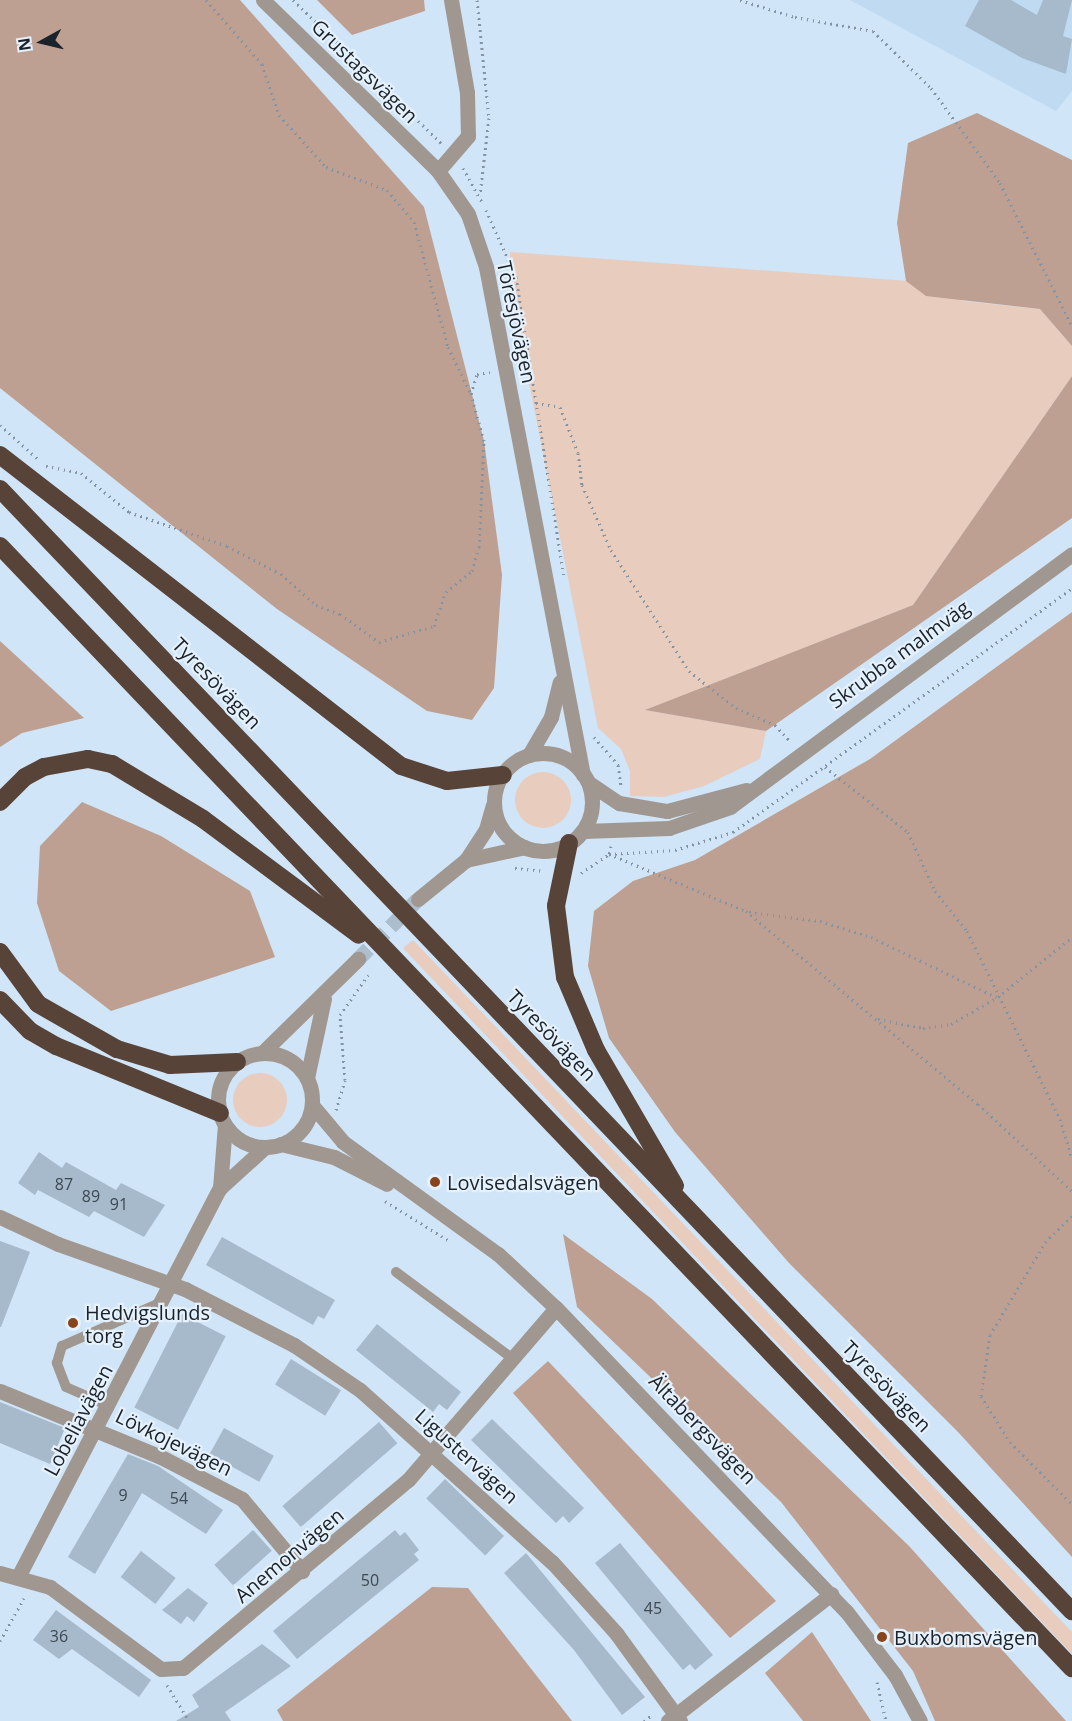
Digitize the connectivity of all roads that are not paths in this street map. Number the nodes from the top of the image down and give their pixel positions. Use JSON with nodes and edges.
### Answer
{"nodes":[{"id":1,"x":263,"y":0,"type":"edge"},
{"id":2,"x":451,"y":0,"type":"edge"},
{"id":3,"x":438,"y":171,"type":"junction"},
{"id":4,"x":0,"y":455,"type":"edge"},
{"id":5,"x":0,"y":489,"type":"edge"},
{"id":6,"x":0,"y":546,"type":"edge"},
{"id":7,"x":1072,"y":554,"type":"edge"},
{"id":8,"x":561,"y":673,"type":"junction"},
{"id":9,"x":529,"y":755,"type":"junction"},
{"id":10,"x":503,"y":775,"type":"junction"},
{"id":11,"x":586,"y":779,"type":"junction"},
{"id":12,"x":751,"y":788,"type":"junction"},
{"id":13,"x":0,"y":802,"type":"edge"},
{"id":14,"x":493,"y":805,"type":"junction"},
{"id":15,"x":584,"y":831,"type":"junction"},
{"id":16,"x":569,"y":843,"type":"junction"},
{"id":17,"x":525,"y":847,"type":"junction"},
{"id":18,"x":466,"y":861,"type":"junction"},
{"id":19,"x":418,"y":899,"type":"tunnel mouth"},
{"id":20,"x":0,"y":952,"type":"edge"},
{"id":21,"x":358,"y":959,"type":"tunnel mouth"},
{"id":22,"x":405,"y":970,"type":"junction"},
{"id":23,"x":325,"y":997,"type":"junction"},
{"id":24,"x":0,"y":1000,"type":"edge"},
{"id":25,"x":264,"y":1052,"type":"junction"},
{"id":26,"x":237,"y":1062,"type":"junction"},
{"id":27,"x":307,"y":1078,"type":"junction"},
{"id":28,"x":312,"y":1105,"type":"junction"},
{"id":29,"x":222,"y":1119,"type":"junction"},
{"id":30,"x":282,"y":1144,"type":"junction"},
{"id":31,"x":265,"y":1147,"type":"junction"},
{"id":32,"x":220,"y":1188,"type":"junction"},
{"id":33,"x":419,"y":1201,"type":"junction"},
{"id":34,"x":692,"y":1215,"type":"junction"},
{"id":35,"x":0,"y":1216,"type":"edge"},
{"id":36,"x":396,"y":1272,"type":"dead end"},
{"id":37,"x":174,"y":1284,"type":"junction"},
{"id":38,"x":165,"y":1301,"type":"junction"},
{"id":39,"x":556,"y":1308,"type":"junction"},
{"id":40,"x":512,"y":1358,"type":"junction"},
{"id":41,"x":0,"y":1391,"type":"edge"},
{"id":42,"x":109,"y":1406,"type":"junction"},
{"id":43,"x":97,"y":1428,"type":"junction"},
{"id":44,"x":433,"y":1453,"type":"junction"},
{"id":45,"x":302,"y":1571,"type":"junction"},
{"id":46,"x":0,"y":1573,"type":"edge"},
{"id":47,"x":26,"y":1578,"type":"junction"},
{"id":48,"x":831,"y":1594,"type":"junction"},
{"id":49,"x":1072,"y":1611,"type":"edge"},
{"id":50,"x":1072,"y":1668,"type":"edge"},
{"id":51,"x":675,"y":1719,"type":"edge"},
{"id":52,"x":920,"y":1721,"type":"edge"}],
"edges":[{"from":1,"to":3,"type":"street","name":"Grustagsvägen"},
{"from":2,"to":3,"type":"street"},
{"from":3,"to":8,"type":"street","name":"Töresjövägen"},
{"from":4,"to":10,"type":"highway"},
{"from":5,"to":34,"type":"highway","name":"Tyresövägen"},
{"from":6,"to":22,"type":"highway"},
{"from":7,"to":12,"type":"street","name":"Skrubba malmväg"},
{"from":8,"to":9,"type":"street","name":"Töresjövägen"},
{"from":8,"to":11,"type":"street","name":"Töresjövägen"},
{"from":9,"to":10,"type":"street"},
{"from":9,"to":11,"type":"street"},
{"from":10,"to":14,"type":"street"},
{"from":11,"to":12,"type":"street","name":"Skrubba malmväg"},
{"from":11,"to":15,"type":"street"},
{"from":12,"to":15,"type":"street","name":"Skrubba malmväg"},
{"from":13,"to":22,"type":"highway"},
{"from":14,"to":17,"type":"street"},
{"from":14,"to":18,"type":"street"},
{"from":15,"to":16,"type":"street"},
{"from":16,"to":17,"type":"street"},
{"from":16,"to":34,"type":"highway"},
{"from":17,"to":18,"type":"street"},
{"from":18,"to":19,"type":"street"},
{"from":20,"to":26,"type":"highway"},
{"from":21,"to":23,"type":"street"},
{"from":22,"to":50,"type":"highway"},
{"from":23,"to":25,"type":"street"},
{"from":23,"to":27,"type":"street"},
{"from":24,"to":29,"type":"highway"},
{"from":25,"to":26,"type":"street"},
{"from":25,"to":27,"type":"street"},
{"from":26,"to":29,"type":"street"},
{"from":27,"to":28,"type":"street"},
{"from":28,"to":30,"type":"street"},
{"from":28,"to":33,"type":"street","name":"Ältabergsvägen"},
{"from":29,"to":31,"type":"street"},
{"from":29,"to":32,"type":"street"},
{"from":30,"to":31,"type":"street"},
{"from":30,"to":33,"type":"street","name":"Ältabergsvägen"},
{"from":31,"to":32,"type":"street"},
{"from":32,"to":37,"type":"street"},
{"from":33,"to":39,"type":"street","name":"Ältabergsvägen"},
{"from":34,"to":49,"type":"highway","name":"Tyresövägen"},
{"from":35,"to":37,"type":"street"},
{"from":36,"to":40,"type":"lane"},
{"from":37,"to":38,"type":"street","name":"Lobeliavägen"},
{"from":37,"to":44,"type":"street","name":"Ligustervägen"},
{"from":38,"to":42,"type":"street","name":"Lobeliavägen"},
{"from":38,"to":42,"type":"lane"},
{"from":39,"to":40,"type":"street","name":"Anemonvägen"},
{"from":39,"to":48,"type":"street","name":"Ältabergsvägen"},
{"from":40,"to":44,"type":"street","name":"Anemonvägen"},
{"from":41,"to":43,"type":"street","name":"Lövkojevägen"},
{"from":42,"to":43,"type":"street","name":"Lobeliavägen"},
{"from":43,"to":45,"type":"street","name":"Lövkojevägen"},
{"from":43,"to":47,"type":"street","name":"Lobeliavägen"},
{"from":44,"to":45,"type":"street","name":"Anemonvägen"},
{"from":44,"to":51,"type":"street","name":"Ligustervägen"},
{"from":45,"to":47,"type":"street","name":"Anemonvägen"},
{"from":46,"to":47,"type":"street"},
{"from":48,"to":51,"type":"street"},
{"from":48,"to":52,"type":"street","name":"Ältabergsvägen"}]}
